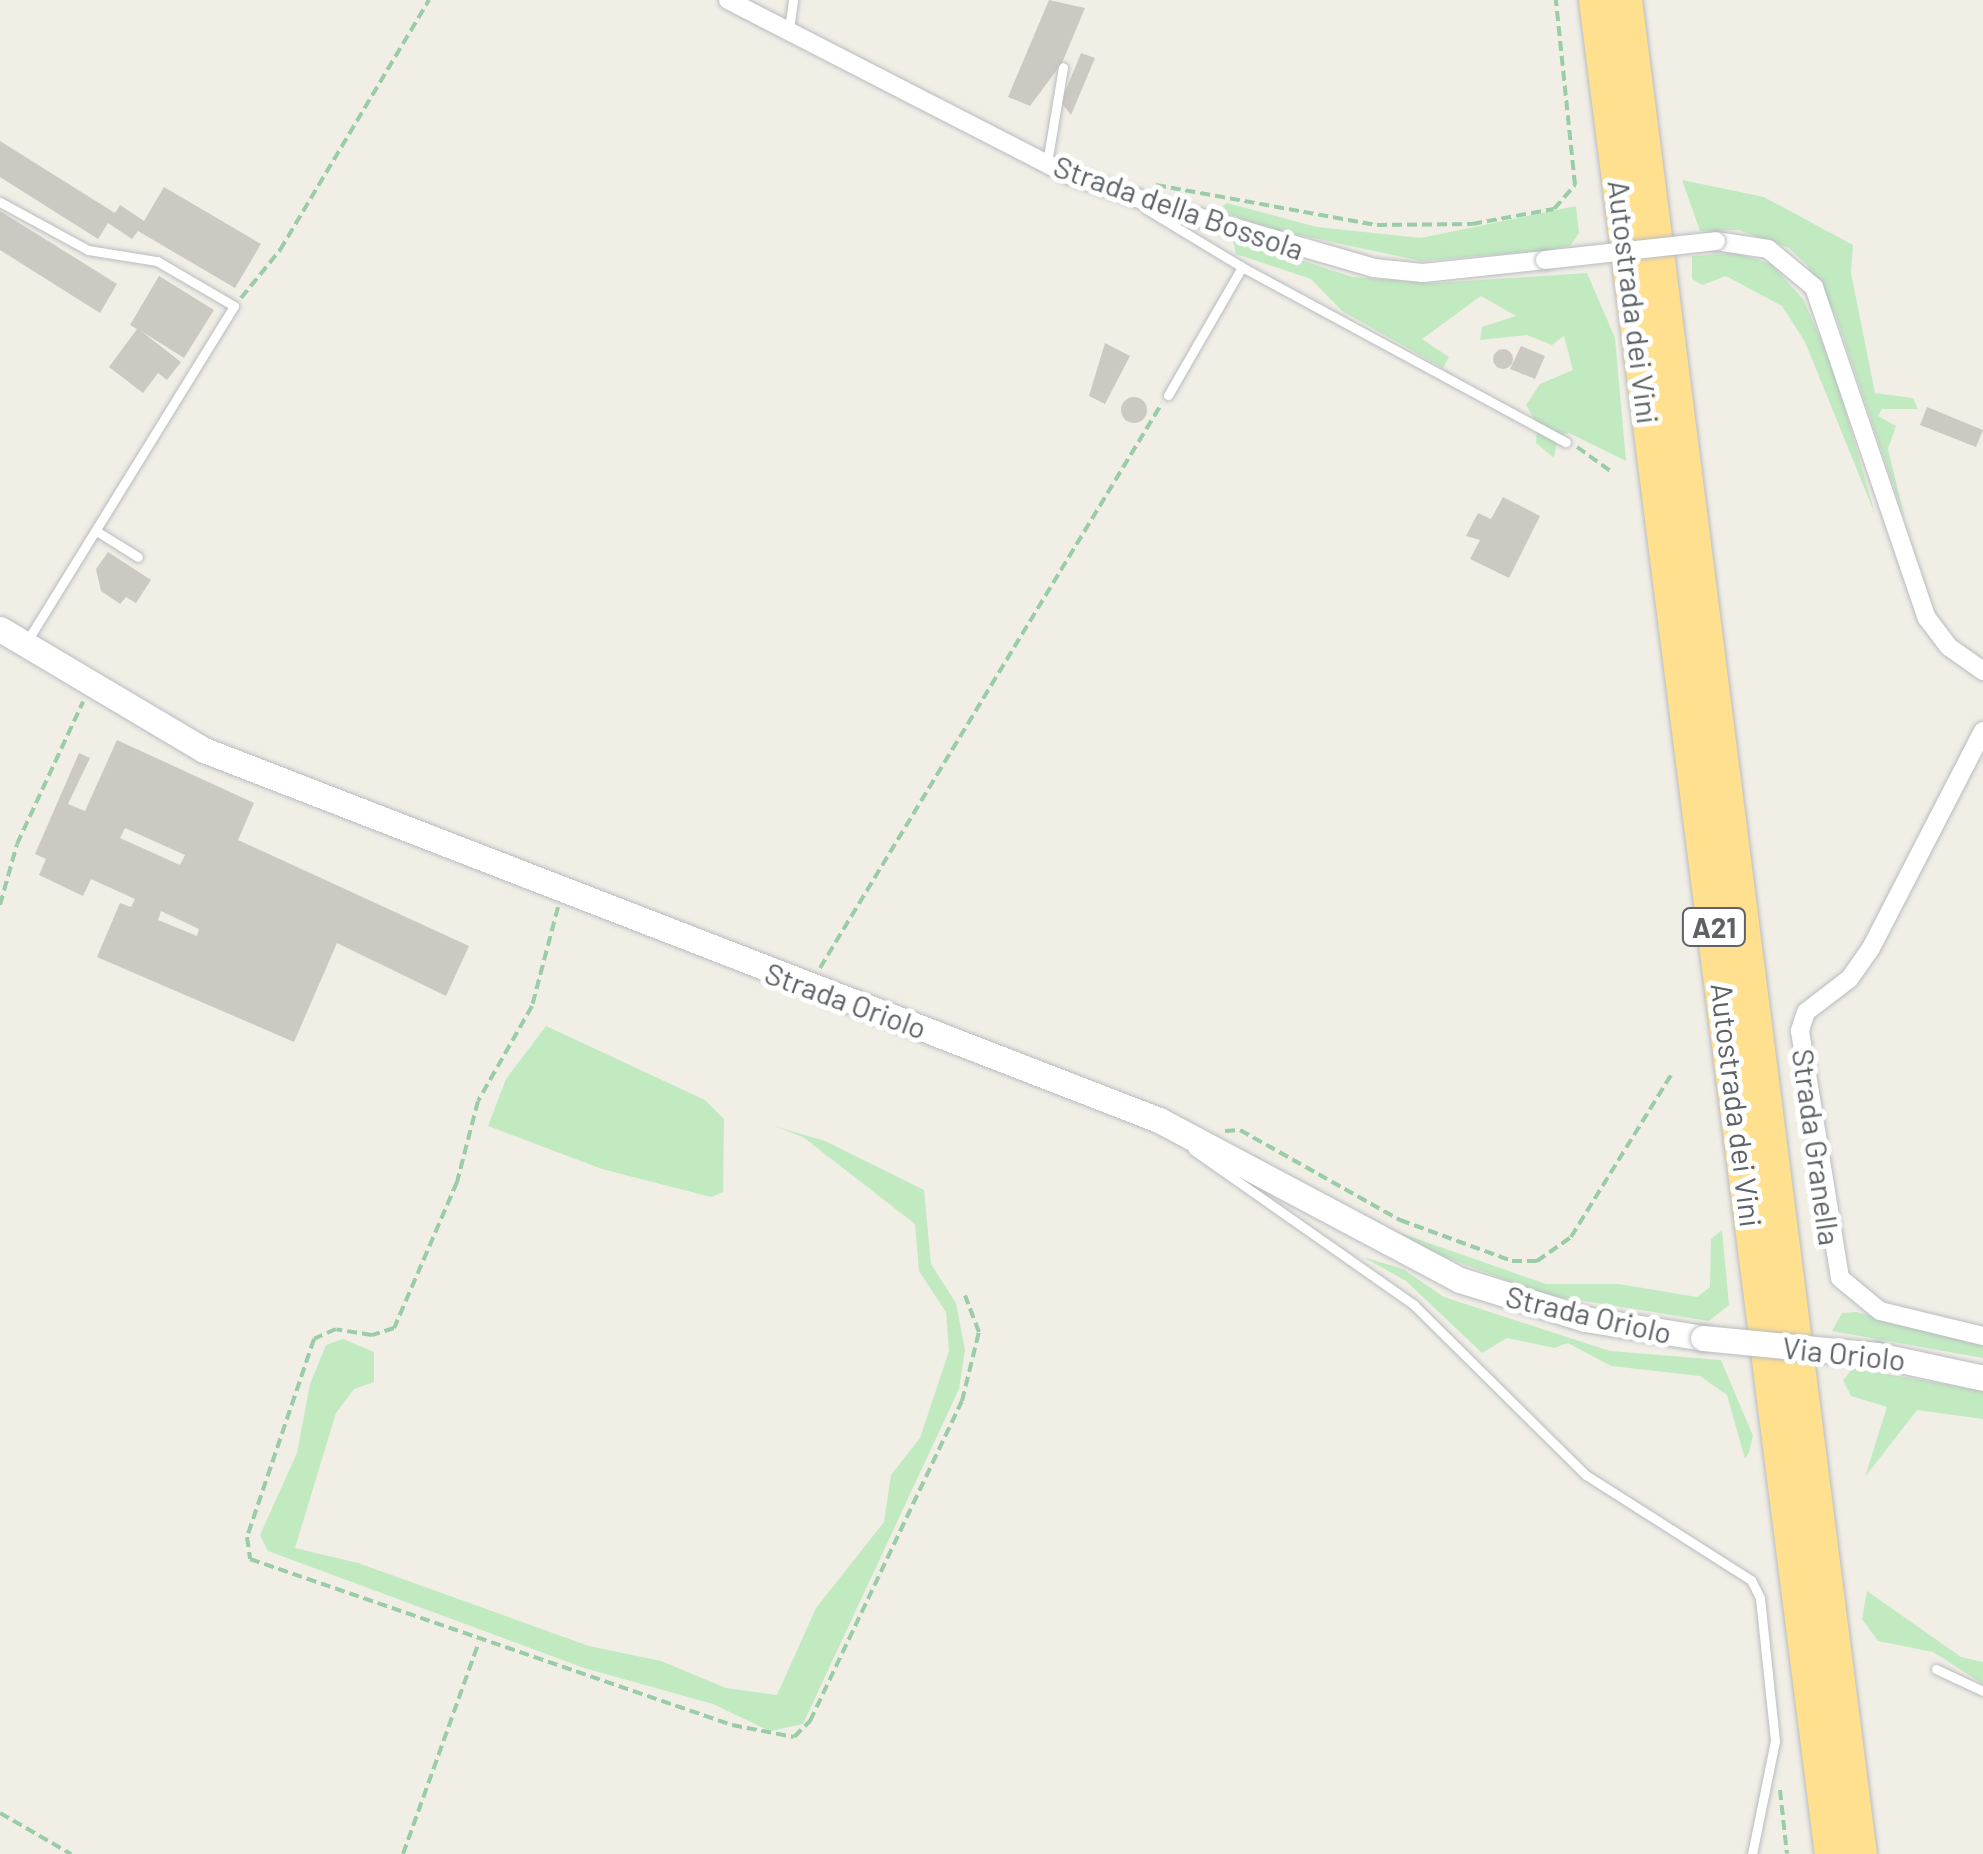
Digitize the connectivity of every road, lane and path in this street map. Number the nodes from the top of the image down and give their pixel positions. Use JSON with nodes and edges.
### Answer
{"nodes":[{"id":1,"x":428,"y":0,"type":"edge"},
{"id":2,"x":728,"y":0,"type":"edge"},
{"id":3,"x":794,"y":0,"type":"edge"},
{"id":4,"x":1556,"y":0,"type":"edge"},
{"id":5,"x":1596,"y":0,"type":"edge"},
{"id":6,"x":1626,"y":0,"type":"edge"},
{"id":7,"x":790,"y":31,"type":"junction"},
{"id":8,"x":1064,"y":67,"type":"dead end"},
{"id":9,"x":1047,"y":164,"type":"junction"},
{"id":10,"x":1122,"y":194,"type":"junction"},
{"id":11,"x":0,"y":202,"type":"edge"},
{"id":12,"x":1242,"y":267,"type":"junction"},
{"id":13,"x":234,"y":306,"type":"junction"},
{"id":14,"x":1168,"y":395,"type":"joint"},
{"id":15,"x":1566,"y":442,"type":"joint"},
{"id":16,"x":1614,"y":473,"type":"dead end"},
{"id":17,"x":98,"y":532,"type":"junction"},
{"id":18,"x":138,"y":557,"type":"dead end"},
{"id":19,"x":0,"y":629,"type":"edge"},
{"id":20,"x":25,"y":645,"type":"junction"},
{"id":21,"x":1983,"y":671,"type":"edge"},
{"id":22,"x":90,"y":689,"type":"junction"},
{"id":23,"x":1983,"y":731,"type":"edge"},
{"id":24,"x":1975,"y":765,"type":"edge"},
{"id":25,"x":564,"y":894,"type":"junction"},
{"id":26,"x":0,"y":904,"type":"edge"},
{"id":27,"x":809,"y":987,"type":"junction"},
{"id":28,"x":1673,"y":1072,"type":"dead end"},
{"id":29,"x":1158,"y":1120,"type":"junction"},
{"id":30,"x":1204,"y":1141,"type":"junction"},
{"id":31,"x":965,"y":1296,"type":"dead end"},
{"id":32,"x":1983,"y":1336,"type":"edge"},
{"id":33,"x":1703,"y":1338,"type":"joint"},
{"id":34,"x":1983,"y":1378,"type":"edge"},
{"id":35,"x":479,"y":1641,"type":"junction"},
{"id":36,"x":1936,"y":1669,"type":"dead end"},
{"id":37,"x":1983,"y":1690,"type":"edge"},
{"id":38,"x":1779,"y":1778,"type":"dead end"},
{"id":39,"x":0,"y":1814,"type":"edge"},
{"id":40,"x":71,"y":1854,"type":"edge"},
{"id":41,"x":403,"y":1854,"type":"edge"},
{"id":42,"x":1752,"y":1854,"type":"edge"},
{"id":43,"x":1787,"y":1854,"type":"edge"},
{"id":44,"x":1831,"y":1854,"type":"edge"},
{"id":45,"x":1861,"y":1854,"type":"edge"}],
"edges":[{"from":1,"to":13,"type":"path"},
{"from":2,"to":7,"type":"street","name":"Strada della Bossola"},
{"from":3,"to":7,"type":"lane"},
{"from":4,"to":10,"type":"path"},
{"from":5,"to":44,"type":"highway","name":"Autostrada dei Vini","number":"A21"},
{"from":6,"to":45,"type":"highway","name":"Autostrada dei Vini","number":"A21"},
{"from":7,"to":9,"type":"street","name":"Strada della Bossola"},
{"from":8,"to":9,"type":"lane"},
{"from":9,"to":10,"type":"street","name":"Strada della Bossola"},
{"from":10,"to":12,"type":"lane"},
{"from":10,"to":21,"type":"street","name":"Strada della Bossola","bridge":true},
{"from":11,"to":13,"type":"lane"},
{"from":12,"to":14,"type":"lane"},
{"from":12,"to":15,"type":"lane"},
{"from":13,"to":17,"type":"lane"},
{"from":14,"to":27,"type":"path"},
{"from":15,"to":16,"type":"path"},
{"from":17,"to":18,"type":"lane"},
{"from":17,"to":20,"type":"lane"},
{"from":19,"to":20,"type":"street","name":"Strada Oriolo"},
{"from":20,"to":22,"type":"street","name":"Strada Oriolo"},
{"from":22,"to":25,"type":"street","name":"Strada Oriolo"},
{"from":22,"to":26,"type":"path"},
{"from":23,"to":24,"type":"street","name":"Strada Granella"},
{"from":24,"to":32,"type":"street","name":"Strada Granella"},
{"from":25,"to":27,"type":"street","name":"Strada Oriolo"},
{"from":25,"to":35,"type":"path"},
{"from":27,"to":29,"type":"street","name":"Strada Oriolo"},
{"from":28,"to":30,"type":"path"},
{"from":29,"to":30,"type":"street","name":"Strada Oriolo"},
{"from":29,"to":42,"type":"lane"},
{"from":30,"to":33,"type":"street","name":"Strada Oriolo"},
{"from":31,"to":35,"type":"path"},
{"from":33,"to":34,"type":"street","name":"Via Oriolo","bridge":true},
{"from":35,"to":41,"type":"path"},
{"from":36,"to":37,"type":"lane"},
{"from":38,"to":43,"type":"path"},
{"from":39,"to":40,"type":"path"}]}
